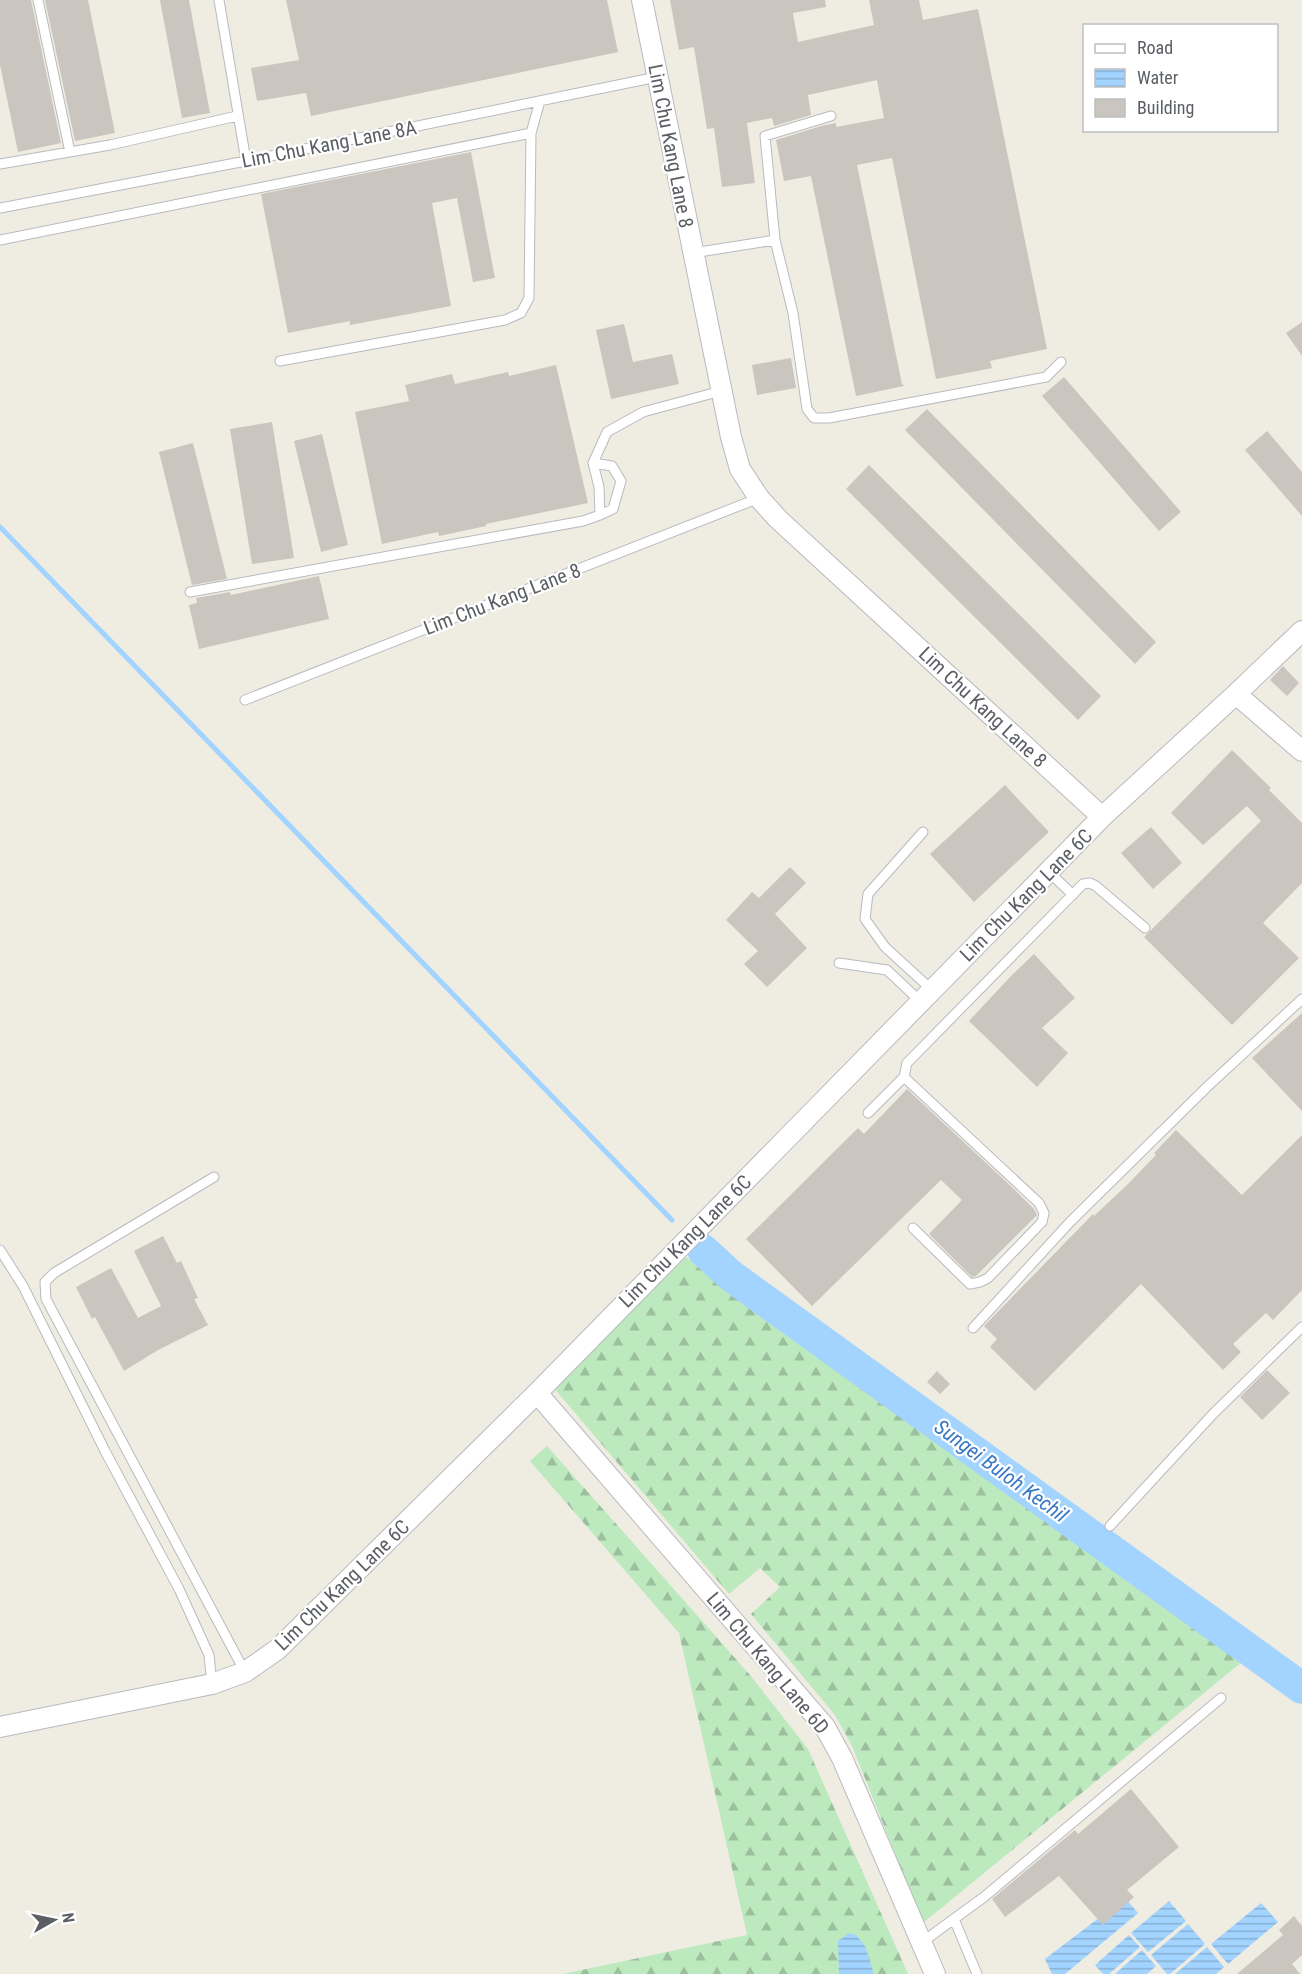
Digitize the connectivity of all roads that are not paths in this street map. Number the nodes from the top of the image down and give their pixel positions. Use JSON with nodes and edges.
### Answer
{"nodes":[{"id":1,"x":38,"y":0,"type":"edge"},
{"id":2,"x":219,"y":0,"type":"edge"},
{"id":3,"x":642,"y":0,"type":"edge"},
{"id":4,"x":657,"y":77,"type":"junction"},
{"id":5,"x":540,"y":101,"type":"junction"},
{"id":6,"x":237,"y":116,"type":"junction"},
{"id":7,"x":831,"y":116,"type":"dead end"},
{"id":8,"x":531,"y":133,"type":"junction"},
{"id":9,"x":70,"y":152,"type":"junction"},
{"id":10,"x":246,"y":161,"type":"junction"},
{"id":11,"x":0,"y":165,"type":"edge"},
{"id":12,"x":0,"y":208,"type":"edge"},
{"id":13,"x":0,"y":240,"type":"edge"},
{"id":14,"x":775,"y":240,"type":"junction"},
{"id":15,"x":693,"y":253,"type":"junction"},
{"id":16,"x":280,"y":361,"type":"dead end"},
{"id":17,"x":1061,"y":362,"type":"dead end"},
{"id":18,"x":721,"y":390,"type":"junction"},
{"id":19,"x":593,"y":463,"type":"junction"},
{"id":20,"x":759,"y":498,"type":"junction"},
{"id":21,"x":600,"y":515,"type":"junction"},
{"id":22,"x":190,"y":592,"type":"dead end"},
{"id":23,"x":1302,"y":631,"type":"edge"},
{"id":24,"x":1236,"y":694,"type":"junction"},
{"id":25,"x":245,"y":700,"type":"dead end"},
{"id":26,"x":1302,"y":751,"type":"edge"},
{"id":27,"x":1102,"y":817,"type":"junction"},
{"id":28,"x":923,"y":832,"type":"dead end"},
{"id":29,"x":1049,"y":872,"type":"junction"},
{"id":30,"x":1073,"y":895,"type":"junction"},
{"id":31,"x":1145,"y":928,"type":"dead end"},
{"id":32,"x":839,"y":963,"type":"dead end"},
{"id":33,"x":926,"y":996,"type":"junction"},
{"id":34,"x":1302,"y":999,"type":"edge"},
{"id":35,"x":904,"y":1077,"type":"junction"},
{"id":36,"x":868,"y":1113,"type":"dead end"},
{"id":37,"x":214,"y":1177,"type":"dead end"},
{"id":38,"x":913,"y":1228,"type":"dead end"},
{"id":39,"x":0,"y":1250,"type":"edge"},
{"id":40,"x":1302,"y":1327,"type":"edge"},
{"id":41,"x":974,"y":1328,"type":"dead end"},
{"id":42,"x":537,"y":1393,"type":"junction"},
{"id":43,"x":1110,"y":1526,"type":"dead end"},
{"id":44,"x":245,"y":1672,"type":"junction"},
{"id":45,"x":212,"y":1684,"type":"junction"},
{"id":46,"x":1221,"y":1698,"type":"dead end"},
{"id":47,"x":0,"y":1727,"type":"edge"},
{"id":48,"x":954,"y":1919,"type":"junction"},
{"id":49,"x":921,"y":1943,"type":"junction"},
{"id":50,"x":935,"y":1974,"type":"edge"},
{"id":51,"x":977,"y":1974,"type":"edge"}],
"edges":[{"from":1,"to":9,"type":"lane"},
{"from":2,"to":6,"type":"lane"},
{"from":3,"to":4,"type":"street","name":"Lim Chu Kang Lane 8"},
{"from":4,"to":5,"type":"lane","name":"Lim Chu Kang Lane 8A"},
{"from":4,"to":15,"type":"street","name":"Lim Chu Kang Lane 8"},
{"from":5,"to":8,"type":"lane"},
{"from":5,"to":10,"type":"lane","name":"Lim Chu Kang Lane 8A"},
{"from":6,"to":9,"type":"lane"},
{"from":6,"to":10,"type":"lane"},
{"from":7,"to":14,"type":"lane"},
{"from":8,"to":13,"type":"lane"},
{"from":8,"to":16,"type":"lane"},
{"from":9,"to":11,"type":"lane"},
{"from":10,"to":12,"type":"lane","name":"Lim Chu Kang Lane 8A"},
{"from":14,"to":15,"type":"lane"},
{"from":14,"to":17,"type":"lane"},
{"from":15,"to":18,"type":"street","name":"Lim Chu Kang Lane 8"},
{"from":18,"to":19,"type":"lane"},
{"from":18,"to":20,"type":"street","name":"Lim Chu Kang Lane 8"},
{"from":19,"to":21,"type":"lane"},
{"from":19,"to":21,"type":"lane"},
{"from":20,"to":25,"type":"lane","name":"Lim Chu Kang Lane 8"},
{"from":20,"to":27,"type":"street","name":"Lim Chu Kang Lane 8"},
{"from":21,"to":22,"type":"lane"},
{"from":23,"to":24,"type":"street","name":"Lim Chu Kang Lane 6C"},
{"from":24,"to":26,"type":"street"},
{"from":24,"to":27,"type":"street","name":"Lim Chu Kang Lane 6C"},
{"from":27,"to":29,"type":"street","name":"Lim Chu Kang Lane 6C"},
{"from":28,"to":33,"type":"lane"},
{"from":29,"to":30,"type":"lane"},
{"from":29,"to":33,"type":"street","name":"Lim Chu Kang Lane 6C"},
{"from":30,"to":31,"type":"lane"},
{"from":30,"to":35,"type":"lane"},
{"from":32,"to":33,"type":"lane"},
{"from":33,"to":42,"type":"street","name":"Lim Chu Kang Lane 6C"},
{"from":34,"to":41,"type":"lane"},
{"from":35,"to":36,"type":"lane"},
{"from":35,"to":38,"type":"lane"},
{"from":37,"to":44,"type":"lane"},
{"from":39,"to":45,"type":"lane"},
{"from":40,"to":43,"type":"lane"},
{"from":42,"to":44,"type":"street","name":"Lim Chu Kang Lane 6C"},
{"from":42,"to":49,"type":"street","name":"Lim Chu Kang Lane 6D"},
{"from":44,"to":45,"type":"street","name":"Lim Chu Kang Lane 6C"},
{"from":45,"to":47,"type":"street","name":"Lim Chu Kang Lane 6C"},
{"from":46,"to":48,"type":"lane"},
{"from":48,"to":49,"type":"lane"},
{"from":48,"to":51,"type":"lane"},
{"from":49,"to":50,"type":"street","name":"Lim Chu Kang Lane 6D"}]}
